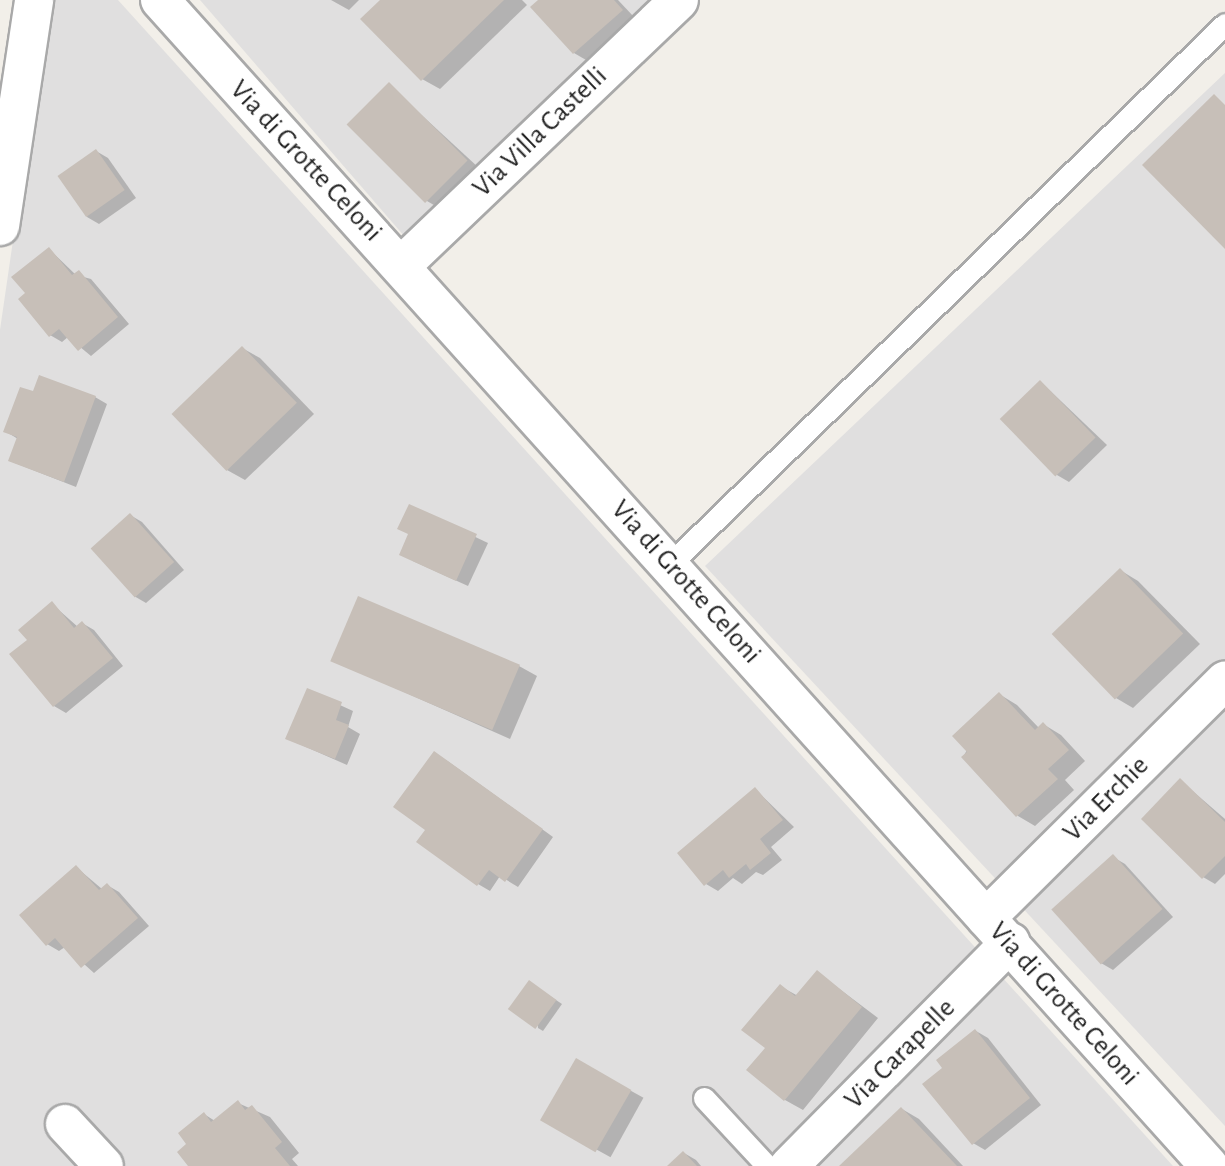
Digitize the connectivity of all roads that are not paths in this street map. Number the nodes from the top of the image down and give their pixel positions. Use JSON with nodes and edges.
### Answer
{"nodes":[{"id":1,"x":34,"y":0,"type":"edge"},
{"id":2,"x":160,"y":0,"type":"edge"},
{"id":3,"x":680,"y":0,"type":"edge"},
{"id":4,"x":1225,"y":24,"type":"edge"},
{"id":5,"x":0,"y":226,"type":"edge"},
{"id":6,"x":402,"y":265,"type":"junction"},
{"id":7,"x":670,"y":564,"type":"junction"},
{"id":8,"x":1225,"y":681,"type":"edge"},
{"id":9,"x":999,"y":930,"type":"junction"},
{"id":10,"x":704,"y":1098,"type":"dead end"},
{"id":11,"x":65,"y":1124,"type":"dead end"},
{"id":12,"x":104,"y":1166,"type":"edge"},
{"id":13,"x":767,"y":1166,"type":"edge"},
{"id":14,"x":789,"y":1166,"type":"edge"},
{"id":15,"x":1209,"y":1166,"type":"edge"}],
"edges":[{"from":1,"to":5,"type":"street"},
{"from":2,"to":6,"type":"street","name":"Via di Grotte Celoni"},
{"from":3,"to":6,"type":"street","name":"Via Villa Castelli"},
{"from":4,"to":7,"type":"lane"},
{"from":6,"to":7,"type":"street","name":"Via di Grotte Celoni"},
{"from":7,"to":9,"type":"street","name":"Via di Grotte Celoni"},
{"from":8,"to":9,"type":"street","name":"Via Erchie"},
{"from":9,"to":14,"type":"street","name":"Via Carapelle"},
{"from":9,"to":15,"type":"street","name":"Via di Grotte Celoni"},
{"from":10,"to":13,"type":"lane"},
{"from":11,"to":12,"type":"street"}]}
